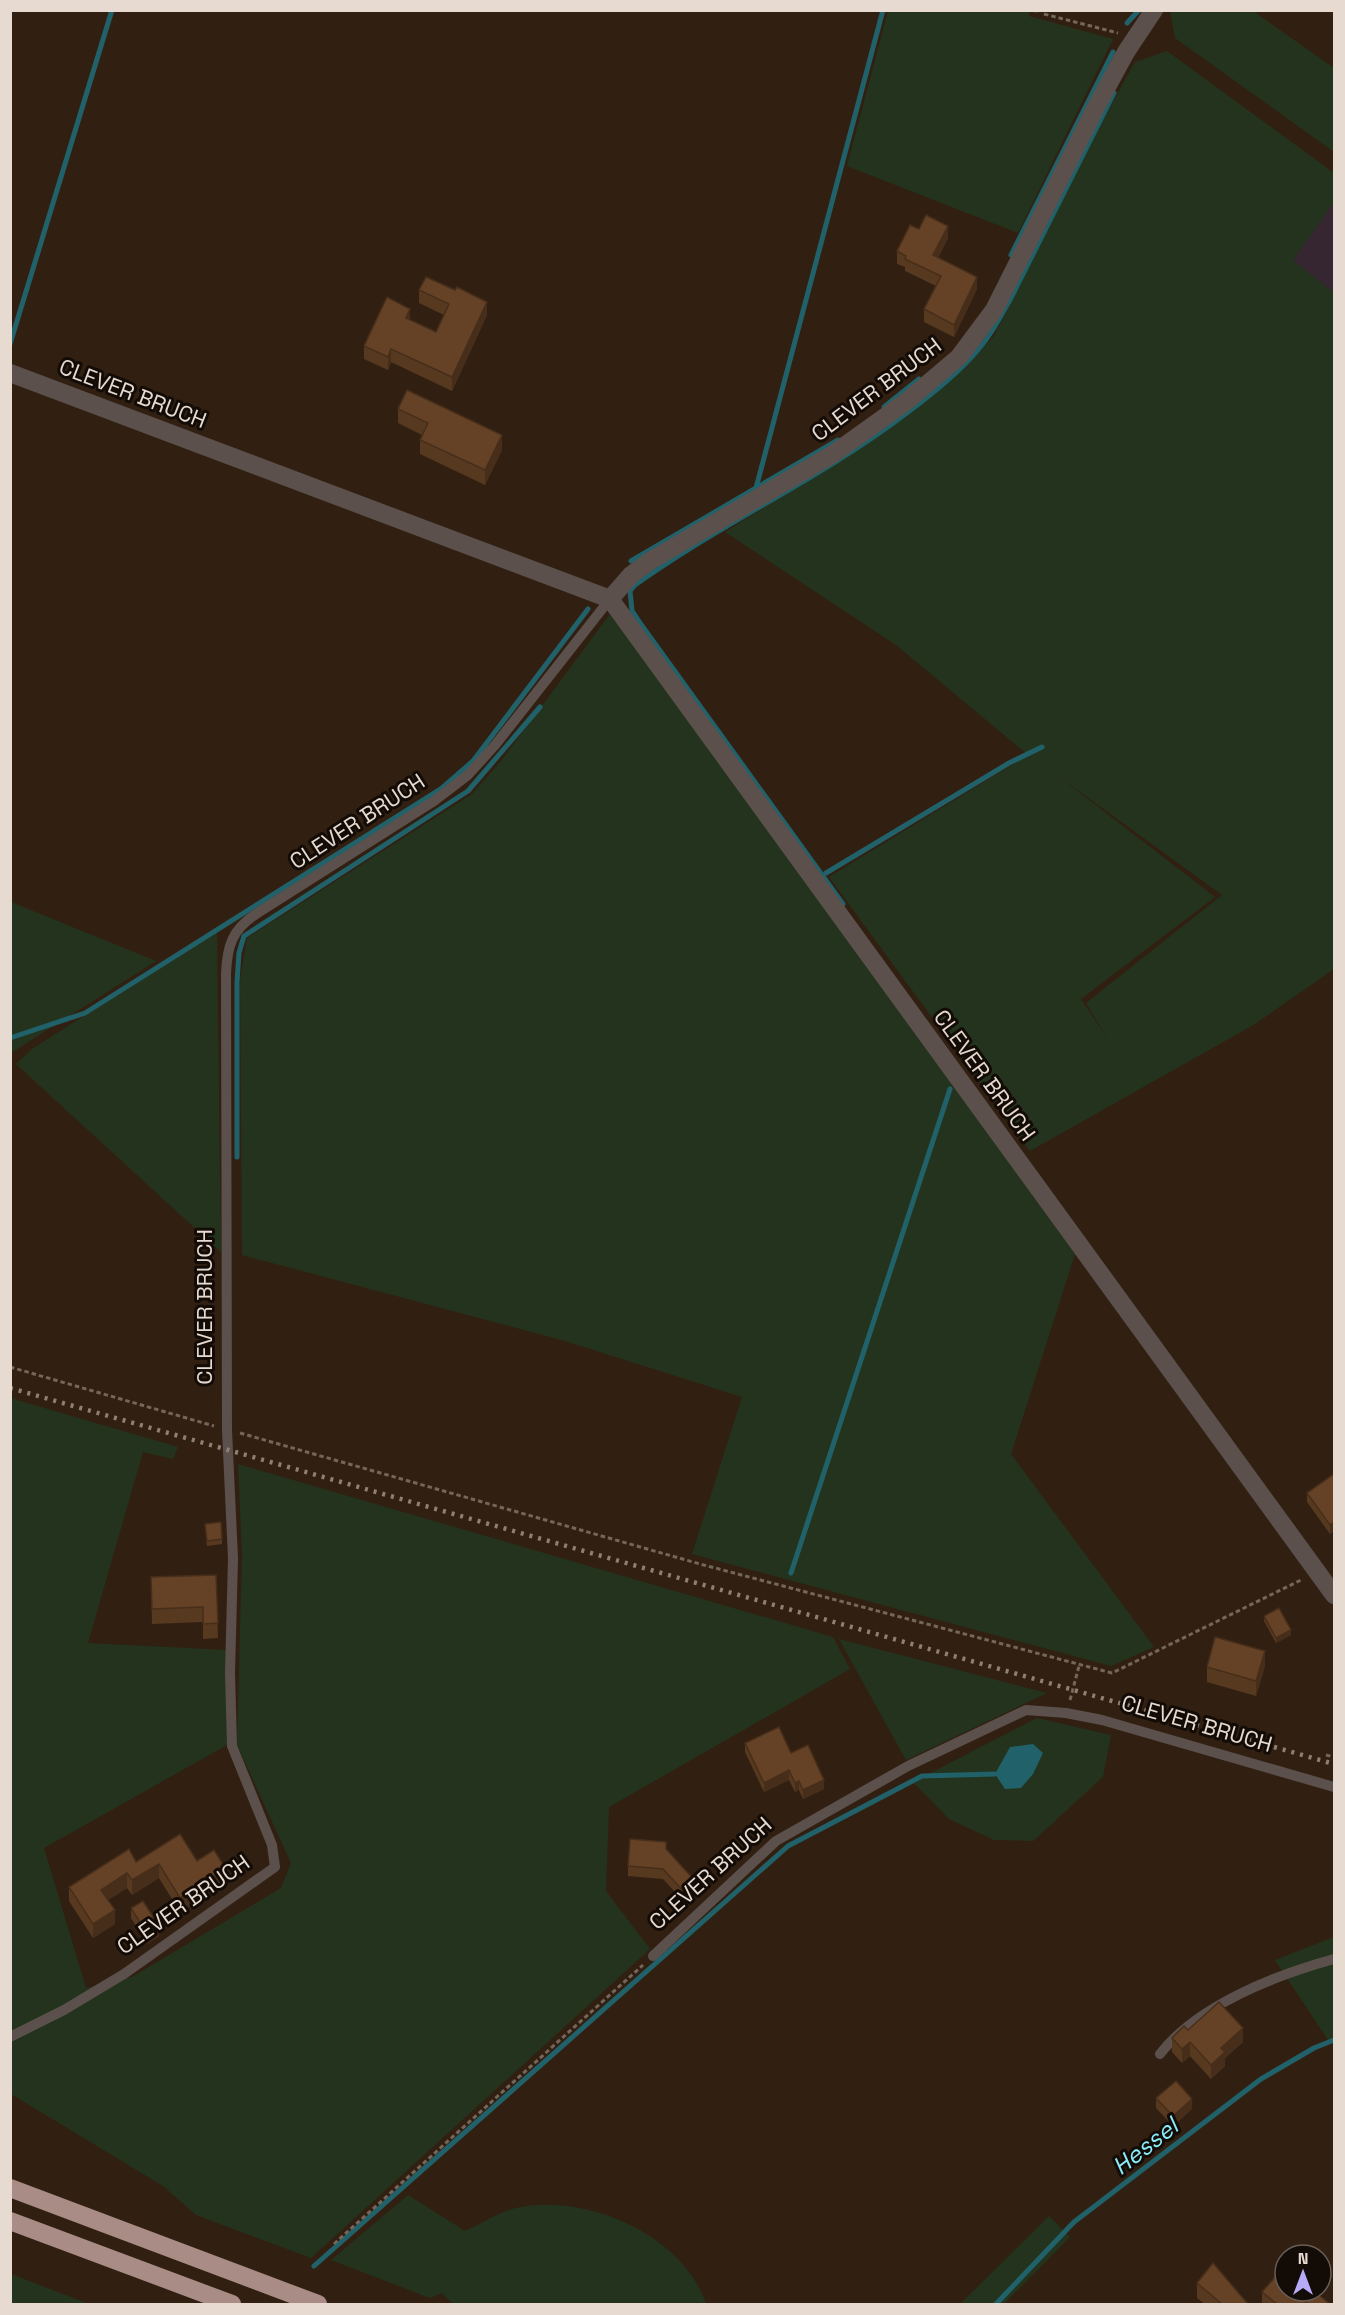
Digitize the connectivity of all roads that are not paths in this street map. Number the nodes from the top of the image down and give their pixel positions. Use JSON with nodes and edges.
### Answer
{"nodes":[{"id":1,"x":1154,"y":10,"type":"edge"},
{"id":2,"x":10,"y":373,"type":"edge"},
{"id":3,"x":610,"y":599,"type":"junction"},
{"id":4,"x":1335,"y":1595,"type":"edge"},
{"id":5,"x":1335,"y":1787,"type":"edge"},
{"id":6,"x":653,"y":1956,"type":"road end"},
{"id":7,"x":1335,"y":1959,"type":"edge"},
{"id":8,"x":10,"y":2037,"type":"edge"},
{"id":9,"x":1161,"y":2054,"type":"dead end"},
{"id":10,"x":10,"y":2188,"type":"edge"},
{"id":11,"x":10,"y":2221,"type":"edge"},
{"id":12,"x":232,"y":2304,"type":"edge"},
{"id":13,"x":318,"y":2304,"type":"edge"}],
"edges":[{"from":1,"to":3,"type":"street","name":"CLEVER BRUCH"},
{"from":2,"to":3,"type":"street","name":"CLEVER BRUCH"},
{"from":3,"to":4,"type":"street","name":"CLEVER BRUCH"},
{"from":3,"to":8,"type":"lane","name":"CLEVER BRUCH"},
{"from":5,"to":6,"type":"lane","name":"CLEVER BRUCH"},
{"from":7,"to":9,"type":"lane"},
{"from":10,"to":13,"type":"highway"},
{"from":11,"to":12,"type":"highway"}]}
